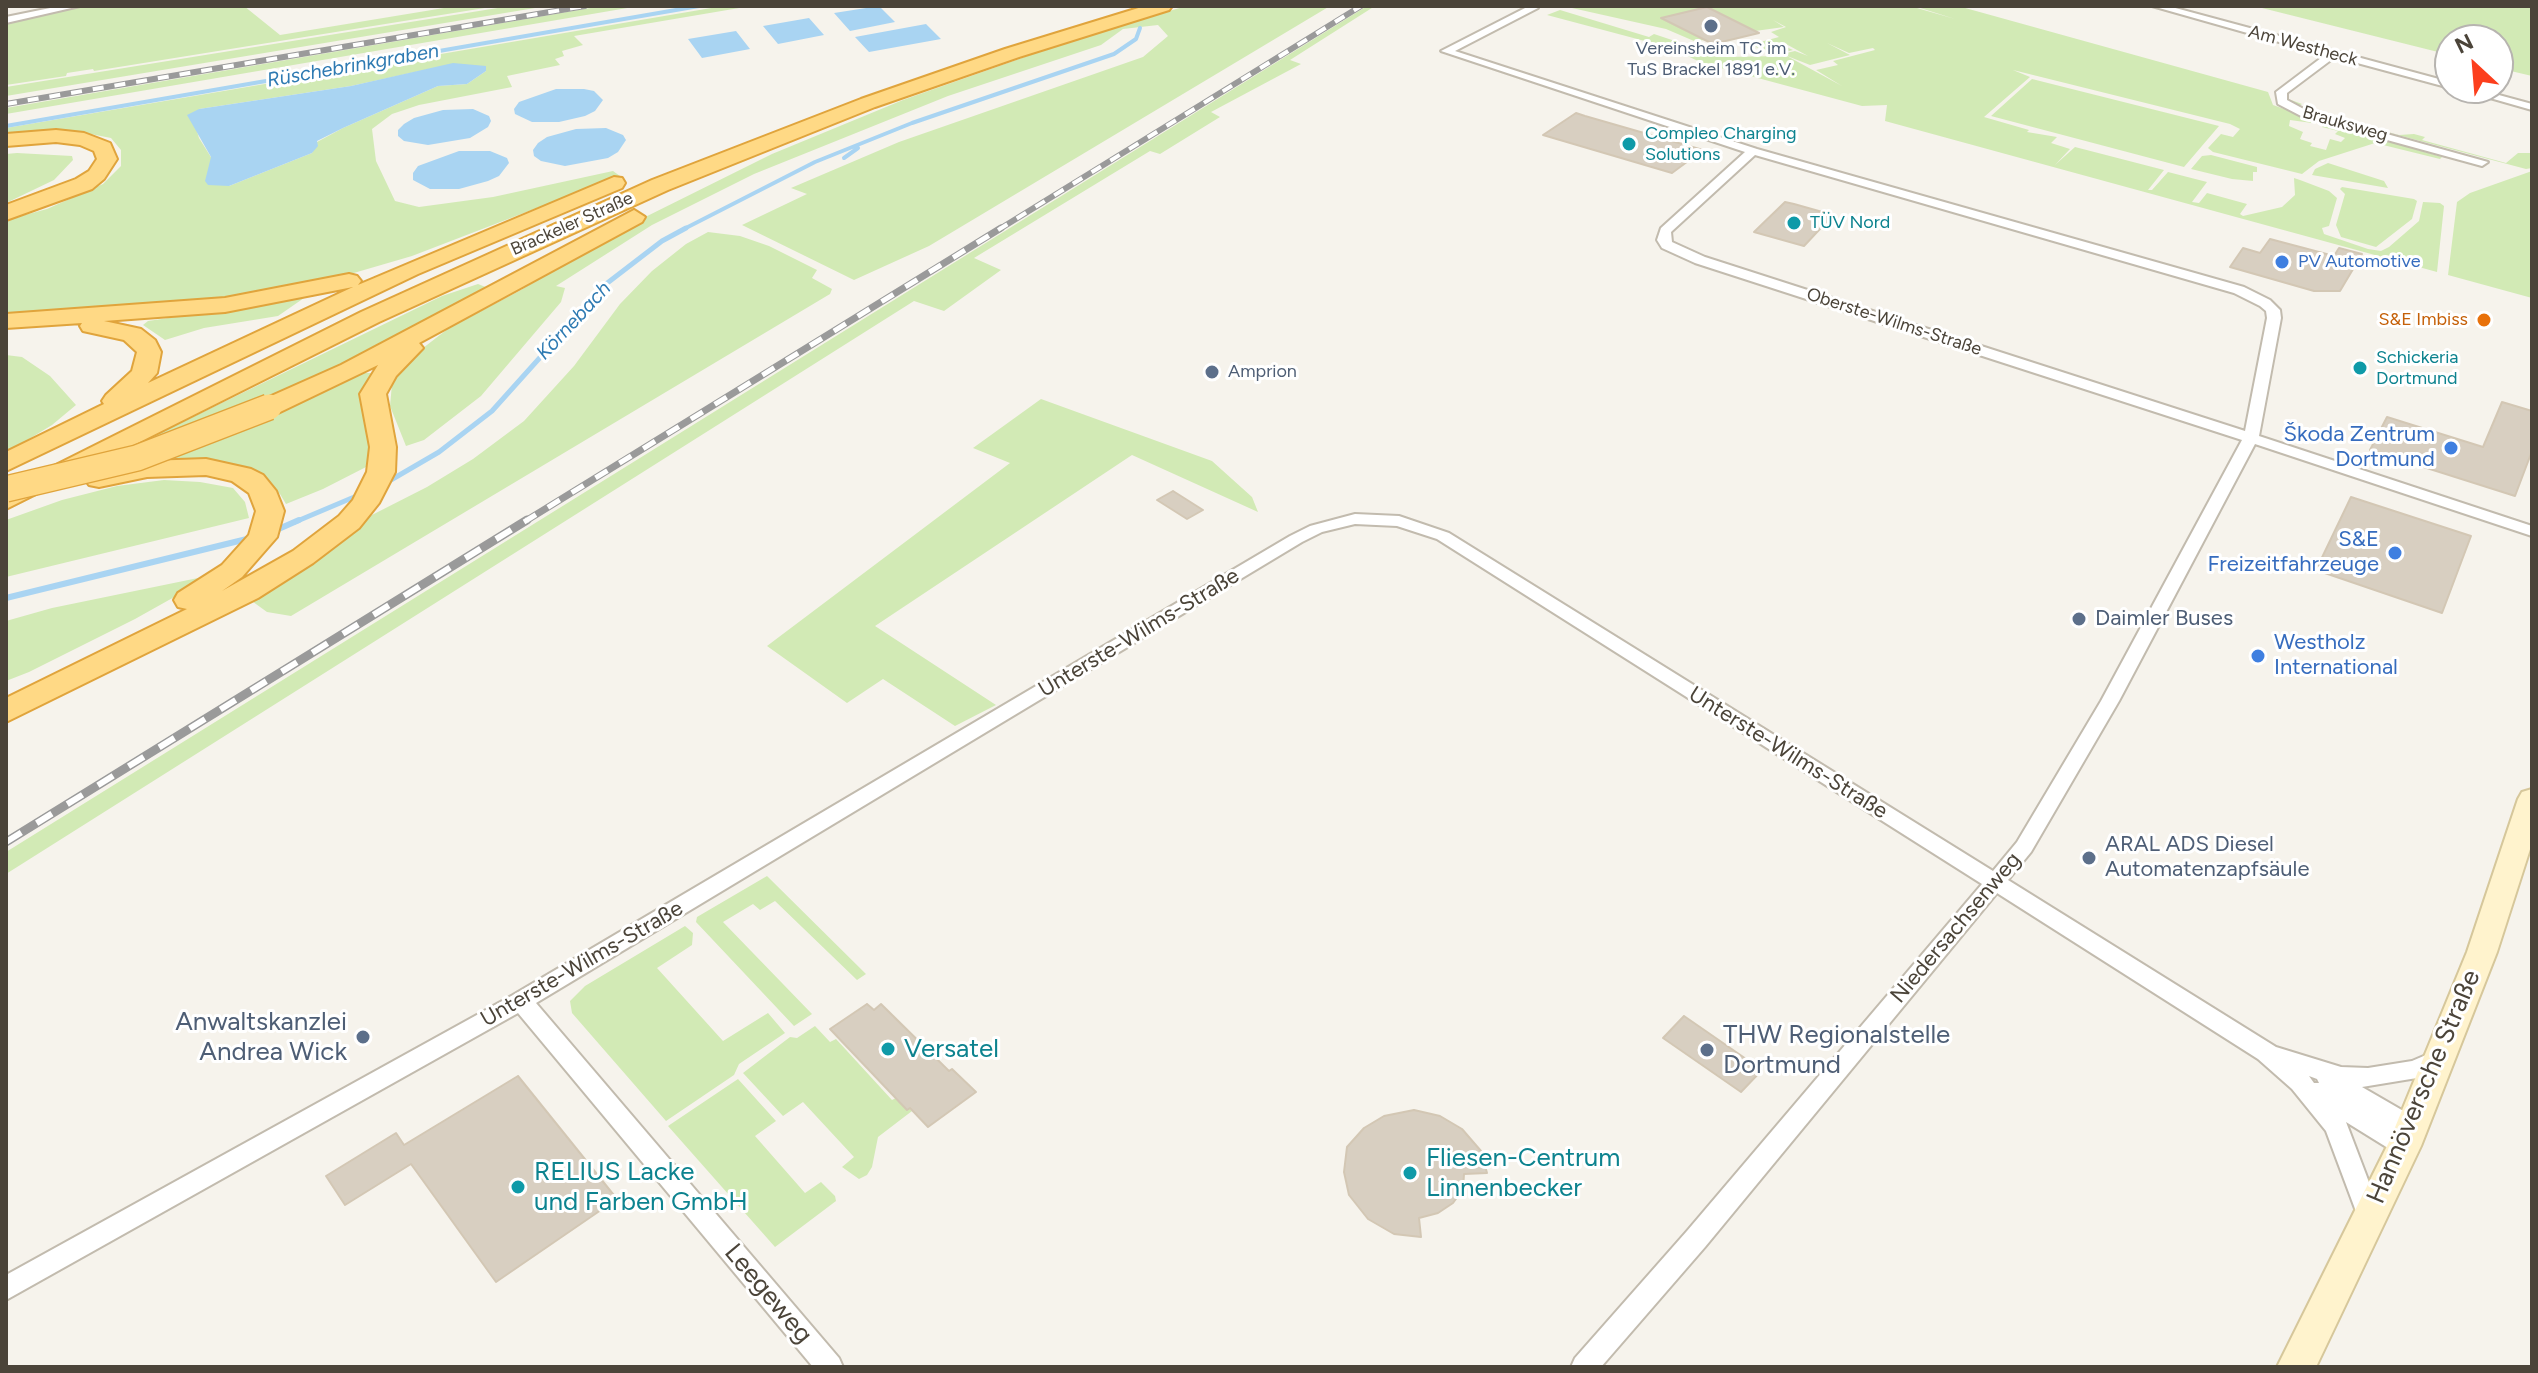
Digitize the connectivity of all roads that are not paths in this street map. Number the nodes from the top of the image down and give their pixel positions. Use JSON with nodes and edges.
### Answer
{"nodes":[{"id":1,"x":75,"y":6,"type":"edge"},
{"id":2,"x":1132,"y":6,"type":"edge"},
{"id":3,"x":1163,"y":6,"type":"edge"},
{"id":4,"x":2157,"y":6,"type":"edge"},
{"id":5,"x":1533,"y":8,"type":"edge"},
{"id":6,"x":6,"y":20,"type":"edge"},
{"id":7,"x":2333,"y":54,"type":"junction"},
{"id":8,"x":954,"y":73,"type":"junction"},
{"id":9,"x":2434,"y":81,"type":"edge"},
{"id":10,"x":902,"y":82,"type":"junction"},
{"id":11,"x":6,"y":143,"type":"edge"},
{"id":12,"x":1753,"y":151,"type":"junction"},
{"id":13,"x":2482,"y":162,"type":"dead end"},
{"id":14,"x":6,"y":211,"type":"edge"},
{"id":15,"x":474,"y":241,"type":"junction"},
{"id":16,"x":471,"y":306,"type":"junction"},
{"id":17,"x":6,"y":321,"type":"edge"},
{"id":18,"x":6,"y":337,"type":"edge"},
{"id":19,"x":2251,"y":438,"type":"junction"},
{"id":20,"x":49,"y":440,"type":"junction"},
{"id":21,"x":6,"y":463,"type":"edge"},
{"id":22,"x":6,"y":483,"type":"edge"},
{"id":23,"x":6,"y":489,"type":"edge"},
{"id":24,"x":6,"y":501,"type":"edge"},
{"id":25,"x":6,"y":513,"type":"edge"},
{"id":26,"x":2530,"y":532,"type":"edge"},
{"id":27,"x":189,"y":611,"type":"junction"},
{"id":28,"x":6,"y":691,"type":"edge"},
{"id":29,"x":6,"y":711,"type":"edge"},
{"id":30,"x":2532,"y":799,"type":"edge"},
{"id":31,"x":1994,"y":882,"type":"junction"},
{"id":32,"x":521,"y":1001,"type":"junction"},
{"id":33,"x":2442,"y":1057,"type":"junction"},
{"id":34,"x":2304,"y":1074,"type":"junction"},
{"id":35,"x":2408,"y":1137,"type":"junction"},
{"id":36,"x":2369,"y":1214,"type":"junction"},
{"id":37,"x":6,"y":1288,"type":"edge"},
{"id":38,"x":830,"y":1367,"type":"edge"},
{"id":39,"x":1584,"y":1367,"type":"edge"},
{"id":40,"x":2296,"y":1367,"type":"edge"}],
"edges":[{"from":1,"to":6,"type":"street"},
{"from":2,"to":10,"type":"highway","name":"Brackeler Straße"},
{"from":3,"to":8,"type":"highway","name":"Brackeler Straße"},
{"from":4,"to":7,"type":"street","name":"Am Westheck"},
{"from":5,"to":12,"type":"street"},
{"from":7,"to":9,"type":"street","name":"Am Westheck"},
{"from":7,"to":13,"type":"street","name":"Brauksweg"},
{"from":8,"to":16,"type":"highway"},
{"from":8,"to":24,"type":"highway","name":"Brackeler Straße"},
{"from":10,"to":15,"type":"highway"},
{"from":10,"to":22,"type":"highway","name":"Brackeler Straße"},
{"from":11,"to":14,"type":"highway"},
{"from":12,"to":19,"type":"street"},
{"from":12,"to":19,"type":"street","name":"Oberste-Wilms-Straße"},
{"from":15,"to":17,"type":"highway"},
{"from":15,"to":20,"type":"highway"},
{"from":16,"to":23,"type":"highway","bridge":true},
{"from":16,"to":27,"type":"highway"},
{"from":18,"to":20,"type":"highway"},
{"from":19,"to":26,"type":"street","name":"Oberste-Wilms-Straße"},
{"from":19,"to":31,"type":"street","name":"Niedersachsenweg"},
{"from":20,"to":21,"type":"highway"},
{"from":25,"to":27,"type":"highway"},
{"from":27,"to":28,"type":"highway"},
{"from":27,"to":29,"type":"highway"},
{"from":30,"to":33,"type":"main road","name":"Hannöversche Straße"},
{"from":31,"to":32,"type":"street","name":"Unterste-Wilms-Straße"},
{"from":31,"to":34,"type":"street","name":"Unterste-Wilms-Straße"},
{"from":31,"to":39,"type":"street","name":"Niedersachsenweg"},
{"from":32,"to":37,"type":"street","name":"Unterste-Wilms-Straße"},
{"from":32,"to":38,"type":"street","name":"Leegeweg"},
{"from":33,"to":34,"type":"street","name":"Unterste-Wilms-Straße"},
{"from":33,"to":35,"type":"main road","name":"Hannöversche Straße"},
{"from":34,"to":35,"type":"street","name":"Unterste-Wilms-Straße"},
{"from":34,"to":36,"type":"street","name":"Unterste-Wilms-Straße"},
{"from":35,"to":36,"type":"main road","name":"Hannöversche Straße"},
{"from":36,"to":40,"type":"main road","name":"Hannöversche Straße"}]}
